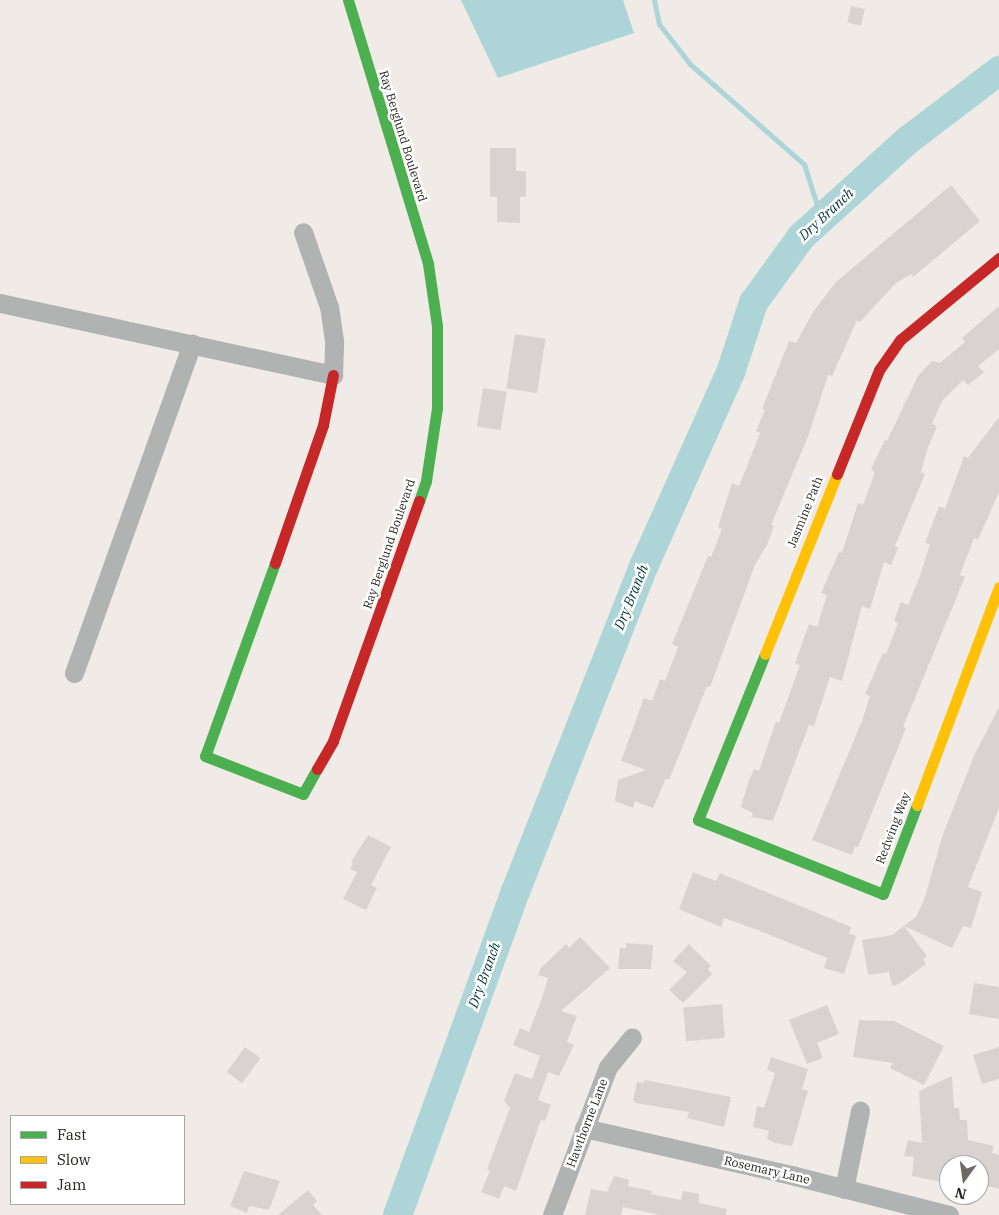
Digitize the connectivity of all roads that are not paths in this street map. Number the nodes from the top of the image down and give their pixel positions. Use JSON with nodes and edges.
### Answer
{"nodes":[{"id":1,"x":348,"y":0,"type":"edge"},
{"id":2,"x":303,"y":232,"type":"dead end"},
{"id":3,"x":999,"y":258,"type":"edge"},
{"id":4,"x":0,"y":303,"type":"edge"},
{"id":5,"x":192,"y":344,"type":"junction"},
{"id":6,"x":333,"y":375,"type":"junction"},
{"id":7,"x":999,"y":587,"type":"edge"},
{"id":8,"x":74,"y":673,"type":"dead end"},
{"id":9,"x":698,"y":820,"type":"joint"},
{"id":10,"x":632,"y":1037,"type":"dead end"},
{"id":11,"x":860,"y":1111,"type":"dead end"},
{"id":12,"x":584,"y":1128,"type":"junction"},
{"id":13,"x":844,"y":1189,"type":"junction"},
{"id":14,"x":552,"y":1215,"type":"edge"},
{"id":15,"x":949,"y":1215,"type":"edge"}],
"edges":[{"from":1,"to":6,"type":"street","name":"Ray Berglund Boulevard"},
{"from":2,"to":6,"type":"street"},
{"from":3,"to":9,"type":"street","name":"Jasmine Path"},
{"from":4,"to":5,"type":"street"},
{"from":5,"to":6,"type":"street"},
{"from":5,"to":8,"type":"street"},
{"from":7,"to":9,"type":"street","name":"Redwing Way"},
{"from":10,"to":12,"type":"street","name":"Hawthorne Lane"},
{"from":11,"to":13,"type":"street"},
{"from":12,"to":13,"type":"street","name":"Rosemary Lane"},
{"from":12,"to":14,"type":"street","name":"Hawthorne Lane"},
{"from":13,"to":15,"type":"street","name":"Rosemary Lane"}]}
